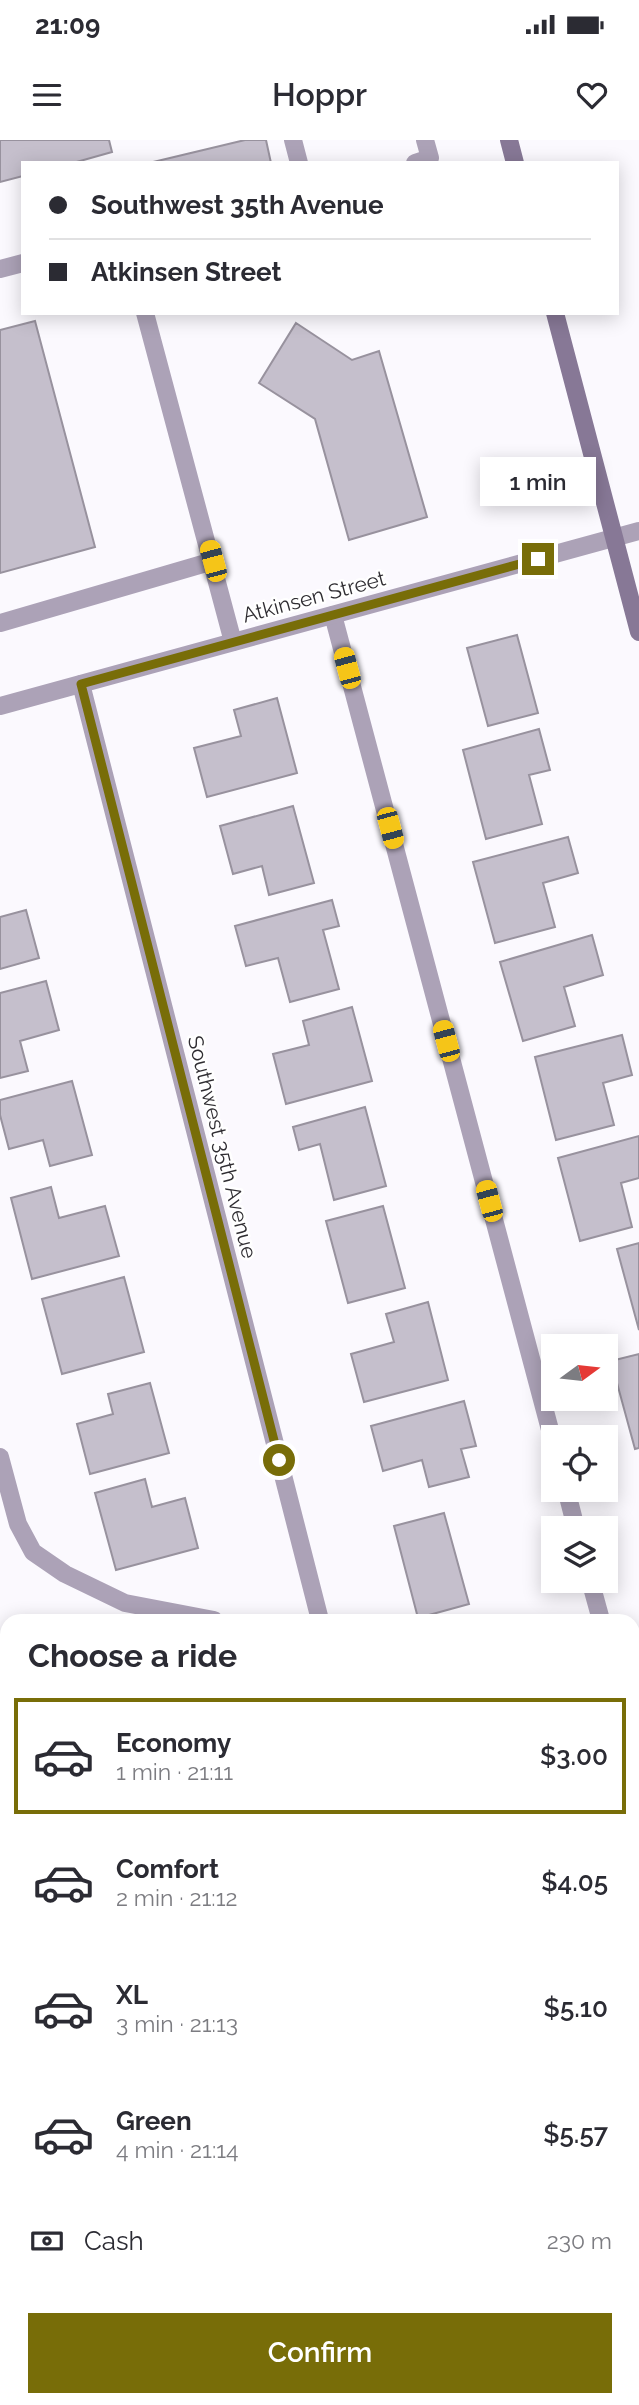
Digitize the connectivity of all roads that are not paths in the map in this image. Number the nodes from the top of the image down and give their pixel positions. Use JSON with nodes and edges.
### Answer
{"nodes":[{"id":1,"x":293,"y":140,"type":"edge"},
{"id":2,"x":425,"y":140,"type":"edge"},
{"id":3,"x":509,"y":140,"type":"edge"},
{"id":4,"x":298,"y":161,"type":"edge"},
{"id":5,"x":421,"y":161,"type":"edge"},
{"id":6,"x":515,"y":161,"type":"edge"},
{"id":7,"x":21,"y":264,"type":"edge"},
{"id":8,"x":0,"y":269,"type":"edge"},
{"id":9,"x":146,"y":315,"type":"edge"},
{"id":10,"x":556,"y":315,"type":"edge"},
{"id":11,"x":639,"y":531,"type":"edge"},
{"id":12,"x":614,"y":538,"type":"junction"},
{"id":13,"x":213,"y":561,"type":"junction"},
{"id":14,"x":333,"y":615,"type":"junction"},
{"id":15,"x":0,"y":622,"type":"edge"},
{"id":16,"x":639,"y":632,"type":"edge"},
{"id":17,"x":233,"y":642,"type":"junction"},
{"id":18,"x":81,"y":684,"type":"junction"},
{"id":19,"x":0,"y":706,"type":"edge"},
{"id":20,"x":549,"y":1425,"type":"edge"},
{"id":21,"x":0,"y":1457,"type":"edge"},
{"id":22,"x":594,"y":1593,"type":"edge"},
{"id":23,"x":183,"y":1614,"type":"edge"},
{"id":24,"x":318,"y":1614,"type":"edge"},
{"id":25,"x":599,"y":1614,"type":"edge"}],
"edges":[{"from":1,"to":4,"type":"street"},
{"from":2,"to":5,"type":"street"},
{"from":3,"to":6,"type":"main road"},
{"from":7,"to":8,"type":"street"},
{"from":9,"to":13,"type":"street"},
{"from":10,"to":12,"type":"main road"},
{"from":11,"to":12,"type":"street","name":"Atkinsen Street"},
{"from":12,"to":14,"type":"street","name":"Atkinsen Street"},
{"from":12,"to":16,"type":"main road"},
{"from":13,"to":15,"type":"street"},
{"from":13,"to":17,"type":"street"},
{"from":14,"to":17,"type":"street","name":"Atkinsen Street"},
{"from":14,"to":20,"type":"street"},
{"from":17,"to":18,"type":"street","name":"Atkinsen Street"},
{"from":18,"to":19,"type":"street","name":"Atkinsen Street"},
{"from":18,"to":24,"type":"street","name":"Southwest 35th Avenue"},
{"from":21,"to":23,"type":"street"},
{"from":22,"to":25,"type":"street"}]}
